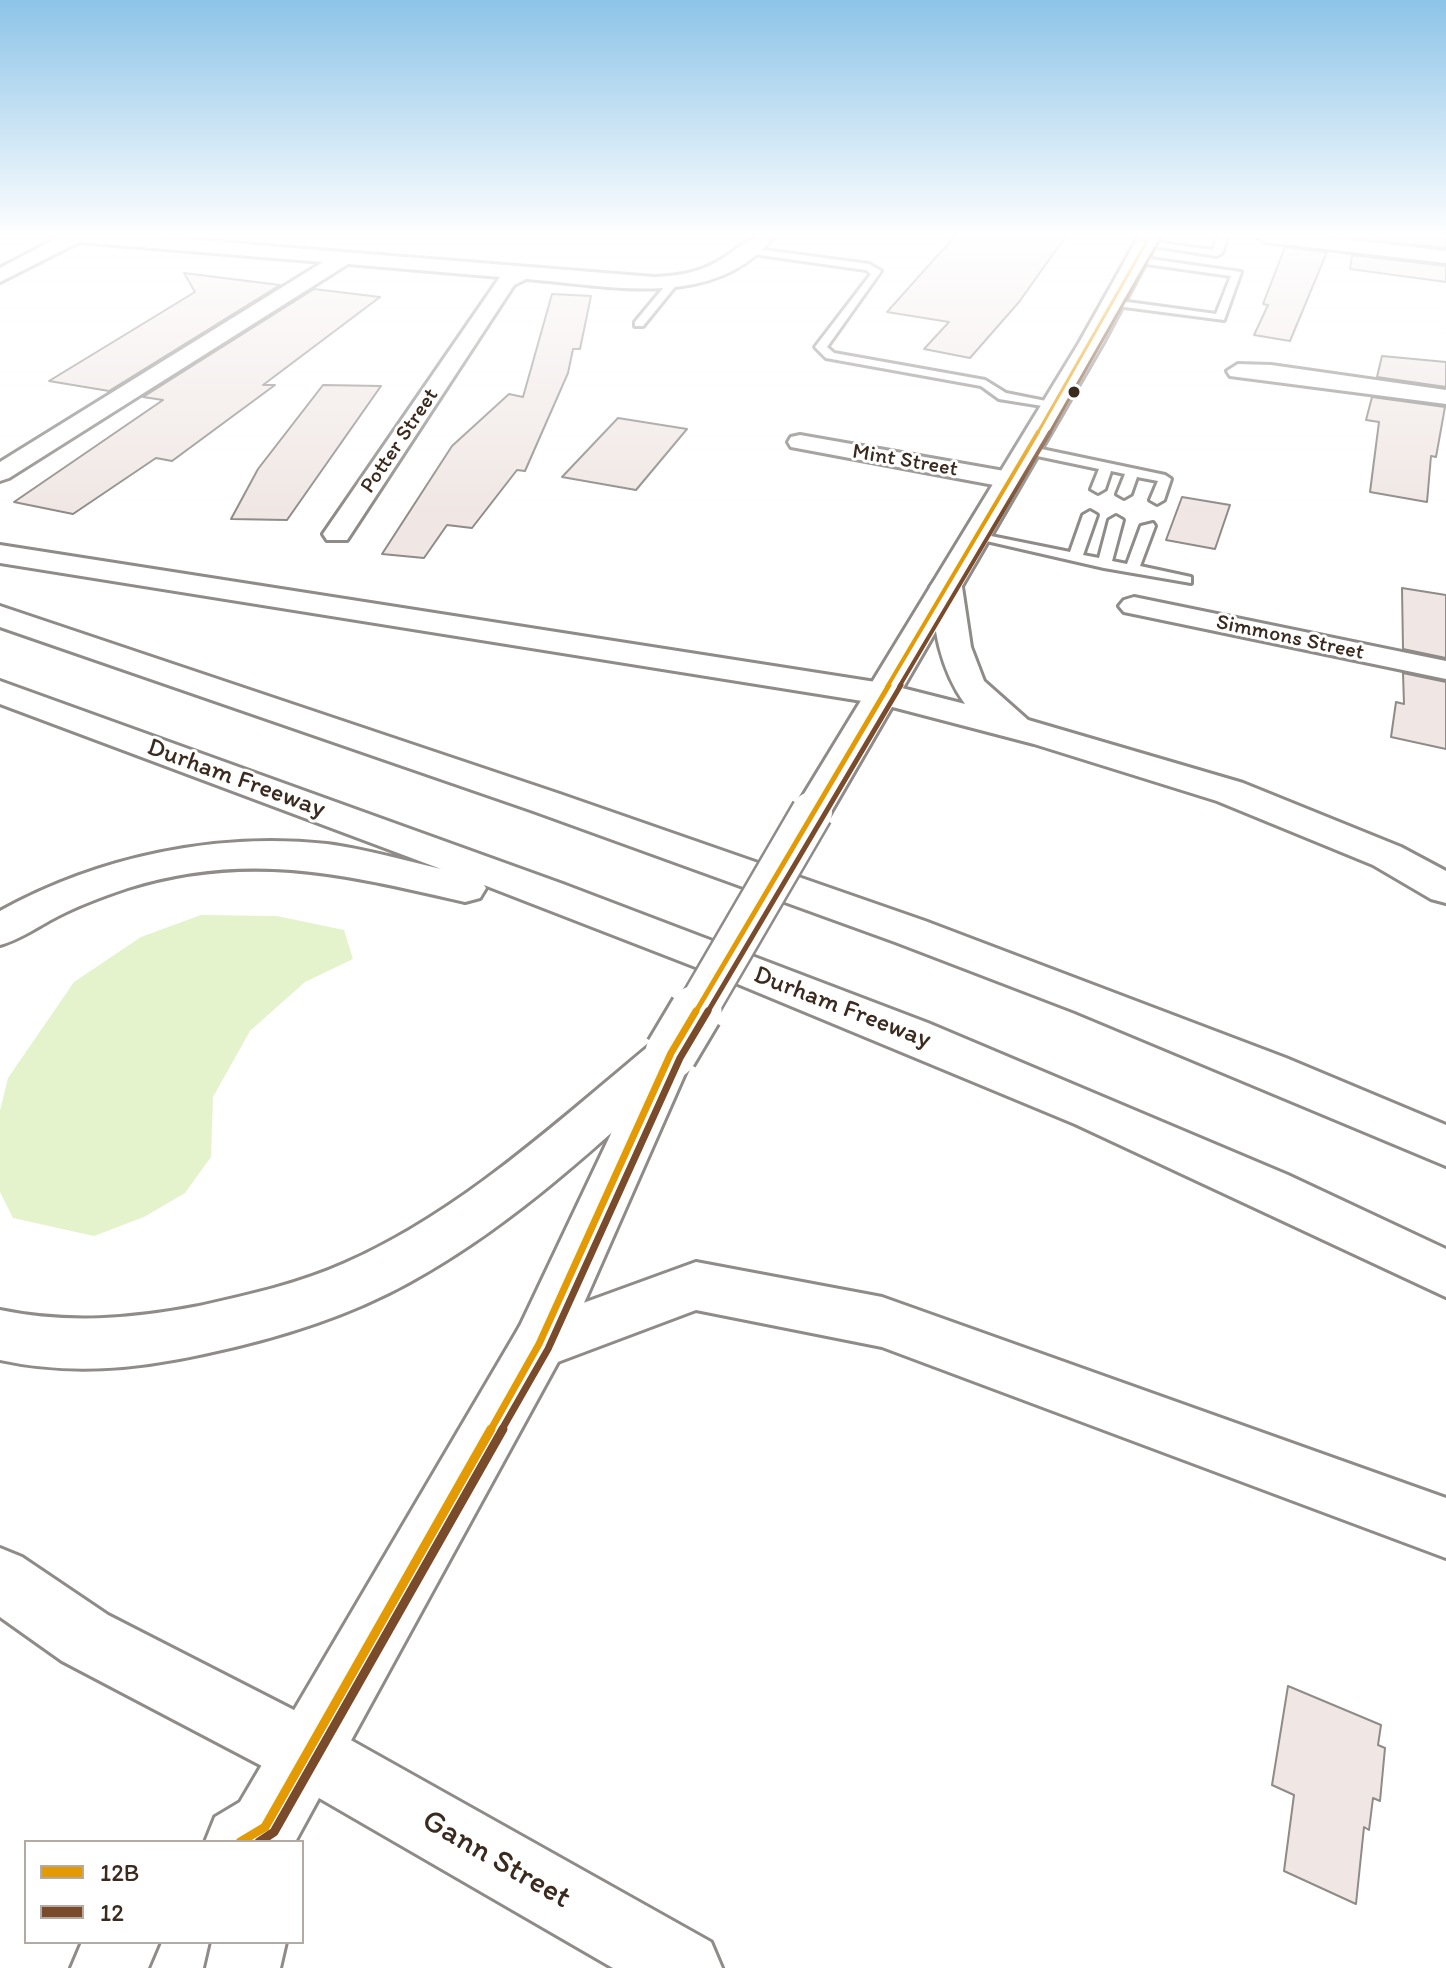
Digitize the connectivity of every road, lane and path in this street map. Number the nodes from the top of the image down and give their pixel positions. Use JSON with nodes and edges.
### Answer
{"nodes":[{"id":1,"x":232,"y":328,"type":"edge"},
{"id":2,"x":476,"y":328,"type":"edge"},
{"id":3,"x":835,"y":328,"type":"edge"},
{"id":4,"x":1099,"y":328,"type":"edge"},
{"id":5,"x":1238,"y":371,"type":"dead end"},
{"id":6,"x":1446,"y":397,"type":"edge"},
{"id":7,"x":1055,"y":404,"type":"junction"},
{"id":8,"x":800,"y":442,"type":"dead end"},
{"id":9,"x":1027,"y":450,"type":"junction"},
{"id":10,"x":1106,"y":466,"type":"junction"},
{"id":11,"x":1132,"y":472,"type":"junction"},
{"id":12,"x":0,"y":473,"type":"edge"},
{"id":13,"x":1010,"y":480,"type":"junction"},
{"id":14,"x":1098,"y":489,"type":"dead end"},
{"id":15,"x":1124,"y":494,"type":"dead end"},
{"id":16,"x":1157,"y":500,"type":"dead end"},
{"id":17,"x":1090,"y":515,"type":"dead end"},
{"id":18,"x":1116,"y":520,"type":"dead end"},
{"id":19,"x":1148,"y":526,"type":"dead end"},
{"id":20,"x":337,"y":534,"type":"dead end"},
{"id":21,"x":976,"y":537,"type":"junction"},
{"id":22,"x":0,"y":554,"type":"edge"},
{"id":23,"x":1075,"y":558,"type":"junction"},
{"id":24,"x":1104,"y":564,"type":"junction"},
{"id":25,"x":1132,"y":569,"type":"junction"},
{"id":26,"x":1186,"y":580,"type":"dead end"},
{"id":27,"x":946,"y":587,"type":"junction"},
{"id":28,"x":1134,"y":606,"type":"dead end"},
{"id":29,"x":0,"y":616,"type":"edge"},
{"id":30,"x":1446,"y":670,"type":"edge"},
{"id":31,"x":0,"y":692,"type":"edge"},
{"id":32,"x":882,"y":694,"type":"junction"},
{"id":33,"x":1047,"y":736,"type":"junction"},
{"id":34,"x":1446,"y":889,"type":"edge"},
{"id":35,"x":610,"y":919,"type":"junction"},
{"id":36,"x":0,"y":930,"type":"edge"},
{"id":37,"x":671,"y":1053,"type":"junction"},
{"id":38,"x":1446,"y":1146,"type":"edge"},
{"id":39,"x":1446,"y":1274,"type":"edge"},
{"id":40,"x":0,"y":1335,"type":"edge"},
{"id":41,"x":539,"y":1344,"type":"junction"},
{"id":42,"x":1446,"y":1528,"type":"edge"},
{"id":43,"x":0,"y":1579,"type":"edge"},
{"id":44,"x":307,"y":1753,"type":"junction"},
{"id":45,"x":256,"y":1837,"type":"edge"},
{"id":46,"x":121,"y":1944,"type":"edge"},
{"id":47,"x":249,"y":1944,"type":"edge"},
{"id":48,"x":108,"y":1968,"type":"edge"},
{"id":49,"x":243,"y":1968,"type":"edge"},
{"id":50,"x":685,"y":1968,"type":"edge"}],
"edges":[{"from":1,"to":12,"type":"street"},
{"from":2,"to":20,"type":"street","name":"Potter Street"},
{"from":3,"to":7,"type":"lane"},
{"from":4,"to":7,"type":"main road"},
{"from":5,"to":6,"type":"street"},
{"from":7,"to":9,"type":"main road"},
{"from":8,"to":13,"type":"street","name":"Mint Street"},
{"from":9,"to":10,"type":"lane"},
{"from":9,"to":13,"type":"main road"},
{"from":10,"to":11,"type":"lane"},
{"from":10,"to":14,"type":"lane"},
{"from":11,"to":15,"type":"lane"},
{"from":11,"to":16,"type":"lane"},
{"from":13,"to":21,"type":"main road"},
{"from":17,"to":23,"type":"lane"},
{"from":18,"to":24,"type":"lane"},
{"from":19,"to":25,"type":"lane"},
{"from":21,"to":23,"type":"lane"},
{"from":21,"to":27,"type":"main road"},
{"from":22,"to":32,"type":"main road"},
{"from":23,"to":24,"type":"lane"},
{"from":24,"to":25,"type":"lane"},
{"from":25,"to":26,"type":"lane"},
{"from":27,"to":32,"type":"main road"},
{"from":27,"to":33,"type":"main road"},
{"from":28,"to":30,"type":"street","name":"Simmons Street"},
{"from":29,"to":38,"type":"main road"},
{"from":31,"to":35,"type":"main road","name":"Durham Freeway"},
{"from":32,"to":33,"type":"main road"},
{"from":32,"to":37,"type":"main road","bridge":true},
{"from":33,"to":34,"type":"main road"},
{"from":35,"to":36,"type":"main road"},
{"from":35,"to":39,"type":"main road","name":"Durham Freeway"},
{"from":37,"to":40,"type":"main road"},
{"from":37,"to":41,"type":"main road"},
{"from":41,"to":42,"type":"main road"},
{"from":41,"to":44,"type":"main road"},
{"from":43,"to":44,"type":"main road","name":"Gann Street"},
{"from":44,"to":45,"type":"main road"},
{"from":44,"to":50,"type":"main road","name":"Gann Street"},
{"from":46,"to":48,"type":"main road"},
{"from":47,"to":49,"type":"main road"}]}
